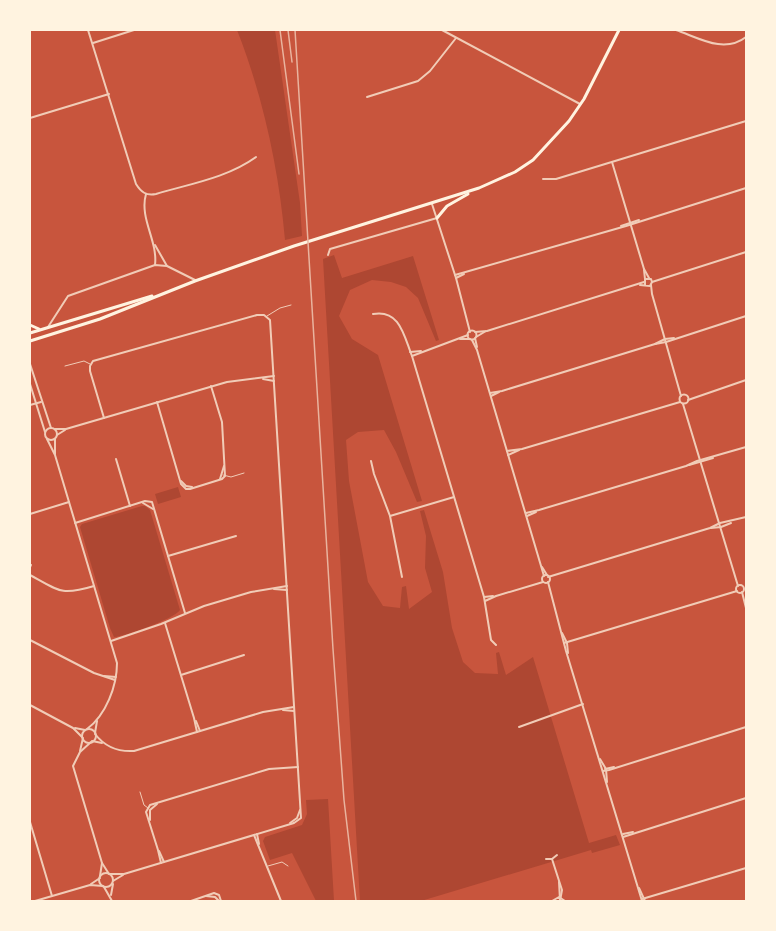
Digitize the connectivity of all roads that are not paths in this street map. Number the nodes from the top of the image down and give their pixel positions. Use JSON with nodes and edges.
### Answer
{"nodes":[{"id":1,"x":88,"y":30,"type":"edge"},
{"id":2,"x":134,"y":30,"type":"edge"},
{"id":3,"x":442,"y":30,"type":"edge"},
{"id":4,"x":619,"y":30,"type":"edge"},
{"id":5,"x":676,"y":30,"type":"edge"},
{"id":6,"x":746,"y":36,"type":"edge"},
{"id":7,"x":456,"y":38,"type":"junction"},
{"id":8,"x":93,"y":43,"type":"junction"},
{"id":9,"x":109,"y":94,"type":"junction"},
{"id":10,"x":367,"y":97,"type":"dead end"},
{"id":11,"x":580,"y":104,"type":"junction"},
{"id":12,"x":30,"y":118,"type":"edge"},
{"id":13,"x":746,"y":121,"type":"edge"},
{"id":14,"x":256,"y":157,"type":"dead end"},
{"id":15,"x":612,"y":162,"type":"junction"},
{"id":16,"x":543,"y":179,"type":"dead end"},
{"id":17,"x":746,"y":188,"type":"edge"},
{"id":18,"x":475,"y":190,"type":"junction"},
{"id":19,"x":146,"y":194,"type":"junction"},
{"id":20,"x":432,"y":204,"type":"junction"},
{"id":21,"x":437,"y":218,"type":"junction"},
{"id":22,"x":631,"y":223,"type":"junction"},
{"id":23,"x":154,"y":243,"type":"junction"},
{"id":24,"x":746,"y":252,"type":"edge"},
{"id":25,"x":328,"y":255,"type":"dead end"},
{"id":26,"x":156,"y":265,"type":"junction"},
{"id":27,"x":167,"y":266,"type":"junction"},
{"id":28,"x":644,"y":269,"type":"junction"},
{"id":29,"x":467,"y":273,"type":"junction"},
{"id":30,"x":455,"y":275,"type":"junction"},
{"id":31,"x":456,"y":278,"type":"junction"},
{"id":32,"x":645,"y":279,"type":"junction"},
{"id":33,"x":195,"y":281,"type":"junction"},
{"id":34,"x":651,"y":281,"type":"junction"},
{"id":35,"x":645,"y":284,"type":"junction"},
{"id":36,"x":165,"y":292,"type":"junction"},
{"id":37,"x":652,"y":294,"type":"junction"},
{"id":38,"x":291,"y":305,"type":"dead end"},
{"id":39,"x":373,"y":314,"type":"dead end"},
{"id":40,"x":267,"y":316,"type":"junction"},
{"id":41,"x":746,"y":316,"type":"edge"},
{"id":42,"x":468,"y":321,"type":"junction"},
{"id":43,"x":30,"y":325,"type":"edge"},
{"id":44,"x":48,"y":327,"type":"junction"},
{"id":45,"x":40,"y":330,"type":"junction"},
{"id":46,"x":487,"y":331,"type":"junction"},
{"id":47,"x":474,"y":332,"type":"junction"},
{"id":48,"x":30,"y":333,"type":"edge"},
{"id":49,"x":469,"y":333,"type":"junction"},
{"id":50,"x":476,"y":338,"type":"junction"},
{"id":51,"x":459,"y":339,"type":"junction"},
{"id":52,"x":471,"y":339,"type":"junction"},
{"id":53,"x":30,"y":341,"type":"edge"},
{"id":54,"x":666,"y":341,"type":"junction"},
{"id":55,"x":477,"y":350,"type":"junction"},
{"id":56,"x":422,"y":351,"type":"junction"},
{"id":57,"x":410,"y":352,"type":"junction"},
{"id":58,"x":412,"y":356,"type":"junction"},
{"id":59,"x":30,"y":364,"type":"edge"},
{"id":60,"x":90,"y":364,"type":"junction"},
{"id":61,"x":65,"y":366,"type":"dead end"},
{"id":62,"x":274,"y":376,"type":"junction"},
{"id":63,"x":260,"y":379,"type":"junction"},
{"id":64,"x":746,"y":380,"type":"edge"},
{"id":65,"x":274,"y":381,"type":"junction"},
{"id":66,"x":30,"y":384,"type":"edge"},
{"id":67,"x":212,"y":386,"type":"junction"},
{"id":68,"x":502,"y":391,"type":"junction"},
{"id":69,"x":490,"y":392,"type":"junction"},
{"id":70,"x":682,"y":395,"type":"junction"},
{"id":71,"x":491,"y":396,"type":"junction"},
{"id":72,"x":688,"y":398,"type":"junction"},
{"id":73,"x":680,"y":401,"type":"junction"},
{"id":74,"x":41,"y":402,"type":"junction"},
{"id":75,"x":157,"y":402,"type":"junction"},
{"id":76,"x":685,"y":403,"type":"junction"},
{"id":77,"x":36,"y":404,"type":"junction"},
{"id":78,"x":30,"y":405,"type":"edge"},
{"id":79,"x":104,"y":418,"type":"junction"},
{"id":80,"x":51,"y":428,"type":"junction"},
{"id":81,"x":55,"y":429,"type":"junction"},
{"id":82,"x":66,"y":429,"type":"junction"},
{"id":83,"x":45,"y":432,"type":"junction"},
{"id":84,"x":56,"y":437,"type":"junction"},
{"id":85,"x":47,"y":439,"type":"junction"},
{"id":86,"x":746,"y":448,"type":"edge"},
{"id":87,"x":522,"y":449,"type":"junction"},
{"id":88,"x":507,"y":451,"type":"junction"},
{"id":89,"x":55,"y":455,"type":"junction"},
{"id":90,"x":508,"y":455,"type":"junction"},
{"id":91,"x":116,"y":459,"type":"dead end"},
{"id":92,"x":371,"y":460,"type":"dead end"},
{"id":93,"x":702,"y":461,"type":"junction"},
{"id":94,"x":244,"y":473,"type":"dead end"},
{"id":95,"x":224,"y":476,"type":"junction"},
{"id":96,"x":454,"y":497,"type":"junction"},
{"id":97,"x":69,"y":502,"type":"junction"},
{"id":98,"x":130,"y":506,"type":"junction"},
{"id":99,"x":30,"y":514,"type":"edge"},
{"id":100,"x":527,"y":514,"type":"junction"},
{"id":101,"x":390,"y":516,"type":"junction"},
{"id":102,"x":746,"y":517,"type":"edge"},
{"id":103,"x":734,"y":521,"type":"junction"},
{"id":104,"x":75,"y":523,"type":"junction"},
{"id":105,"x":720,"y":523,"type":"junction"},
{"id":106,"x":721,"y":527,"type":"junction"},
{"id":107,"x":710,"y":528,"type":"junction"},
{"id":108,"x":236,"y":536,"type":"dead end"},
{"id":109,"x":168,"y":556,"type":"junction"},
{"id":110,"x":541,"y":564,"type":"junction"},
{"id":111,"x":30,"y":575,"type":"edge"},
{"id":112,"x":544,"y":576,"type":"junction"},
{"id":113,"x":402,"y":578,"type":"dead end"},
{"id":114,"x":548,"y":579,"type":"junction"},
{"id":115,"x":543,"y":582,"type":"junction"},
{"id":116,"x":94,"y":586,"type":"junction"},
{"id":117,"x":287,"y":586,"type":"junction"},
{"id":118,"x":743,"y":587,"type":"edge"},
{"id":119,"x":273,"y":589,"type":"junction"},
{"id":120,"x":287,"y":590,"type":"junction"},
{"id":121,"x":737,"y":590,"type":"junction"},
{"id":122,"x":550,"y":593,"type":"junction"},
{"id":123,"x":741,"y":593,"type":"junction"},
{"id":124,"x":496,"y":596,"type":"junction"},
{"id":125,"x":484,"y":598,"type":"junction"},
{"id":126,"x":485,"y":601,"type":"junction"},
{"id":127,"x":746,"y":608,"type":"edge"},
{"id":128,"x":185,"y":613,"type":"junction"},
{"id":129,"x":165,"y":623,"type":"junction"},
{"id":130,"x":30,"y":640,"type":"edge"},
{"id":131,"x":111,"y":641,"type":"junction"},
{"id":132,"x":566,"y":642,"type":"junction"},
{"id":133,"x":496,"y":645,"type":"dead end"},
{"id":134,"x":244,"y":655,"type":"dead end"},
{"id":135,"x":101,"y":675,"type":"junction"},
{"id":136,"x":181,"y":675,"type":"junction"},
{"id":137,"x":116,"y":677,"type":"junction"},
{"id":138,"x":115,"y":680,"type":"junction"},
{"id":139,"x":583,"y":704,"type":"junction"},
{"id":140,"x":30,"y":705,"type":"edge"},
{"id":141,"x":294,"y":707,"type":"junction"},
{"id":142,"x":281,"y":710,"type":"junction"},
{"id":143,"x":295,"y":711,"type":"junction"},
{"id":144,"x":194,"y":718,"type":"junction"},
{"id":145,"x":97,"y":720,"type":"junction"},
{"id":146,"x":519,"y":727,"type":"dead end"},
{"id":147,"x":74,"y":728,"type":"junction"},
{"id":148,"x":746,"y":728,"type":"edge"},
{"id":149,"x":86,"y":730,"type":"junction"},
{"id":150,"x":200,"y":731,"type":"junction"},
{"id":151,"x":197,"y":732,"type":"junction"},
{"id":152,"x":95,"y":734,"type":"junction"},
{"id":153,"x":82,"y":737,"type":"junction"},
{"id":154,"x":92,"y":742,"type":"junction"},
{"id":155,"x":103,"y":743,"type":"junction"},
{"id":156,"x":80,"y":752,"type":"junction"},
{"id":157,"x":298,"y":767,"type":"junction"},
{"id":158,"x":605,"y":770,"type":"junction"},
{"id":159,"x":140,"y":792,"type":"dead end"},
{"id":160,"x":746,"y":798,"type":"edge"},
{"id":161,"x":158,"y":803,"type":"junction"},
{"id":162,"x":147,"y":808,"type":"junction"},
{"id":163,"x":301,"y":809,"type":"junction"},
{"id":164,"x":150,"y":810,"type":"junction"},
{"id":165,"x":150,"y":821,"type":"junction"},
{"id":166,"x":30,"y":822,"type":"edge"},
{"id":167,"x":290,"y":824,"type":"junction"},
{"id":168,"x":257,"y":834,"type":"junction"},
{"id":169,"x":254,"y":835,"type":"junction"},
{"id":170,"x":623,"y":835,"type":"junction"},
{"id":171,"x":259,"y":845,"type":"junction"},
{"id":172,"x":158,"y":850,"type":"junction"},
{"id":173,"x":557,"y":855,"type":"dead end"},
{"id":174,"x":546,"y":859,"type":"dead end"},
{"id":175,"x":552,"y":859,"type":"junction"},
{"id":176,"x":164,"y":862,"type":"junction"},
{"id":177,"x":102,"y":863,"type":"junction"},
{"id":178,"x":161,"y":863,"type":"junction"},
{"id":179,"x":268,"y":866,"type":"junction"},
{"id":180,"x":288,"y":866,"type":"dead end"},
{"id":181,"x":746,"y":868,"type":"edge"},
{"id":182,"x":110,"y":874,"type":"junction"},
{"id":183,"x":124,"y":874,"type":"junction"},
{"id":184,"x":100,"y":878,"type":"junction"},
{"id":185,"x":113,"y":882,"type":"junction"},
{"id":186,"x":90,"y":885,"type":"junction"},
{"id":187,"x":103,"y":886,"type":"junction"},
{"id":188,"x":52,"y":896,"type":"junction"},
{"id":189,"x":111,"y":896,"type":"junction"},
{"id":190,"x":560,"y":897,"type":"junction"},
{"id":191,"x":644,"y":900,"type":"edge"},
{"id":192,"x":35,"y":901,"type":"edge"},
{"id":193,"x":112,"y":901,"type":"edge"},
{"id":194,"x":191,"y":901,"type":"edge"},
{"id":195,"x":220,"y":901,"type":"edge"},
{"id":196,"x":281,"y":901,"type":"edge"},
{"id":197,"x":551,"y":901,"type":"edge"},
{"id":198,"x":560,"y":901,"type":"edge"},
{"id":199,"x":565,"y":901,"type":"edge"}],
"edges":[{"from":1,"to":8,"type":"street"},
{"from":2,"to":8,"type":"street"},
{"from":3,"to":7,"type":"street"},
{"from":4,"to":11,"type":"main road"},
{"from":5,"to":6,"type":"street"},
{"from":7,"to":10,"type":"street"},
{"from":7,"to":11,"type":"street"},
{"from":8,"to":9,"type":"street"},
{"from":9,"to":12,"type":"street"},
{"from":9,"to":19,"type":"street"},
{"from":11,"to":18,"type":"main road"},
{"from":13,"to":15,"type":"street"},
{"from":14,"to":19,"type":"street"},
{"from":15,"to":16,"type":"street"},
{"from":15,"to":22,"type":"street"},
{"from":17,"to":22,"type":"street"},
{"from":18,"to":20,"type":"main road"},
{"from":18,"to":21,"type":"main road"},
{"from":19,"to":23,"type":"street"},
{"from":20,"to":21,"type":"street"},
{"from":20,"to":33,"type":"main road"},
{"from":21,"to":25,"type":"street"},
{"from":21,"to":30,"type":"street"},
{"from":22,"to":28,"type":"street"},
{"from":22,"to":29,"type":"street"},
{"from":23,"to":26,"type":"street"},
{"from":23,"to":27,"type":"street"},
{"from":24,"to":34,"type":"street"},
{"from":26,"to":27,"type":"street"},
{"from":26,"to":44,"type":"street"},
{"from":27,"to":33,"type":"street"},
{"from":28,"to":32,"type":"street"},
{"from":28,"to":34,"type":"street"},
{"from":29,"to":30,"type":"street"},
{"from":29,"to":31,"type":"street"},
{"from":30,"to":31,"type":"street"},
{"from":31,"to":42,"type":"street"},
{"from":32,"to":34,"type":"street"},
{"from":32,"to":35,"type":"street"},
{"from":33,"to":36,"type":"main road"},
{"from":34,"to":35,"type":"street"},
{"from":34,"to":37,"type":"street"},
{"from":35,"to":37,"type":"street"},
{"from":35,"to":46,"type":"street"},
{"from":36,"to":44,"type":"main road"},
{"from":36,"to":53,"type":"main road"},
{"from":37,"to":54,"type":"street"},
{"from":38,"to":40,"type":"lane"},
{"from":39,"to":57,"type":"street"},
{"from":40,"to":60,"type":"street"},
{"from":40,"to":62,"type":"street"},
{"from":41,"to":54,"type":"street"},
{"from":42,"to":47,"type":"street"},
{"from":42,"to":49,"type":"street"},
{"from":43,"to":45,"type":"main road"},
{"from":44,"to":45,"type":"main road"},
{"from":45,"to":48,"type":"main road"},
{"from":46,"to":47,"type":"street"},
{"from":46,"to":50,"type":"street"},
{"from":47,"to":49,"type":"street"},
{"from":47,"to":50,"type":"street"},
{"from":49,"to":51,"type":"street"},
{"from":49,"to":52,"type":"street"},
{"from":50,"to":52,"type":"street"},
{"from":50,"to":55,"type":"street"},
{"from":51,"to":52,"type":"street"},
{"from":51,"to":56,"type":"street"},
{"from":52,"to":55,"type":"street"},
{"from":54,"to":68,"type":"street"},
{"from":54,"to":70,"type":"street"},
{"from":55,"to":69,"type":"street"},
{"from":56,"to":57,"type":"street"},
{"from":56,"to":58,"type":"street"},
{"from":57,"to":58,"type":"street"},
{"from":58,"to":96,"type":"street"},
{"from":59,"to":74,"type":"street"},
{"from":60,"to":61,"type":"lane"},
{"from":60,"to":79,"type":"street"},
{"from":62,"to":63,"type":"street"},
{"from":62,"to":65,"type":"street"},
{"from":63,"to":65,"type":"street"},
{"from":63,"to":67,"type":"street"},
{"from":64,"to":72,"type":"street"},
{"from":65,"to":117,"type":"street"},
{"from":66,"to":77,"type":"street"},
{"from":67,"to":75,"type":"street"},
{"from":67,"to":95,"type":"street"},
{"from":68,"to":69,"type":"street"},
{"from":68,"to":71,"type":"street"},
{"from":69,"to":71,"type":"street"},
{"from":70,"to":72,"type":"street"},
{"from":70,"to":73,"type":"street"},
{"from":71,"to":88,"type":"street"},
{"from":72,"to":76,"type":"street"},
{"from":73,"to":76,"type":"street"},
{"from":73,"to":87,"type":"street"},
{"from":74,"to":77,"type":"street"},
{"from":74,"to":80,"type":"street"},
{"from":75,"to":79,"type":"street"},
{"from":75,"to":95,"type":"street"},
{"from":76,"to":93,"type":"street"},
{"from":77,"to":78,"type":"street"},
{"from":77,"to":83,"type":"street"},
{"from":79,"to":82,"type":"street"},
{"from":80,"to":81,"type":"street"},
{"from":80,"to":83,"type":"street"},
{"from":81,"to":82,"type":"street"},
{"from":81,"to":84,"type":"street"},
{"from":82,"to":84,"type":"street"},
{"from":83,"to":85,"type":"street"},
{"from":84,"to":85,"type":"street"},
{"from":84,"to":89,"type":"street"},
{"from":85,"to":89,"type":"street"},
{"from":86,"to":93,"type":"street"},
{"from":87,"to":88,"type":"street"},
{"from":87,"to":90,"type":"street"},
{"from":88,"to":90,"type":"street"},
{"from":89,"to":97,"type":"street"},
{"from":90,"to":100,"type":"street"},
{"from":91,"to":98,"type":"street"},
{"from":92,"to":101,"type":"street"},
{"from":93,"to":100,"type":"street"},
{"from":93,"to":105,"type":"street"},
{"from":94,"to":95,"type":"lane"},
{"from":96,"to":101,"type":"street"},
{"from":96,"to":125,"type":"street"},
{"from":97,"to":99,"type":"street"},
{"from":97,"to":104,"type":"street"},
{"from":98,"to":104,"type":"street"},
{"from":98,"to":109,"type":"street"},
{"from":100,"to":110,"type":"street"},
{"from":101,"to":113,"type":"street"},
{"from":102,"to":103,"type":"street"},
{"from":103,"to":105,"type":"street"},
{"from":103,"to":106,"type":"street"},
{"from":104,"to":116,"type":"street"},
{"from":105,"to":106,"type":"street"},
{"from":105,"to":107,"type":"street"},
{"from":106,"to":107,"type":"street"},
{"from":106,"to":118,"type":"street"},
{"from":107,"to":114,"type":"street"},
{"from":108,"to":109,"type":"street"},
{"from":109,"to":128,"type":"street"},
{"from":110,"to":112,"type":"street"},
{"from":110,"to":114,"type":"street"},
{"from":111,"to":116,"type":"street"},
{"from":112,"to":114,"type":"street"},
{"from":112,"to":115,"type":"street"},
{"from":114,"to":115,"type":"street"},
{"from":114,"to":122,"type":"street"},
{"from":115,"to":122,"type":"street"},
{"from":115,"to":124,"type":"street"},
{"from":116,"to":131,"type":"street"},
{"from":117,"to":119,"type":"street"},
{"from":117,"to":120,"type":"street"},
{"from":118,"to":121,"type":"street"},
{"from":118,"to":123,"type":"street"},
{"from":119,"to":120,"type":"street"},
{"from":119,"to":128,"type":"street"},
{"from":120,"to":141,"type":"street"},
{"from":121,"to":123,"type":"street"},
{"from":121,"to":132,"type":"street"},
{"from":122,"to":132,"type":"street"},
{"from":123,"to":127,"type":"street"},
{"from":124,"to":125,"type":"street"},
{"from":124,"to":126,"type":"street"},
{"from":125,"to":126,"type":"street"},
{"from":126,"to":133,"type":"street"},
{"from":128,"to":129,"type":"street"},
{"from":129,"to":131,"type":"street"},
{"from":129,"to":136,"type":"street"},
{"from":130,"to":135,"type":"street"},
{"from":131,"to":137,"type":"street"},
{"from":132,"to":139,"type":"street"},
{"from":134,"to":136,"type":"street"},
{"from":135,"to":137,"type":"street"},
{"from":135,"to":138,"type":"street"},
{"from":136,"to":144,"type":"street"},
{"from":137,"to":138,"type":"street"},
{"from":138,"to":145,"type":"street"},
{"from":139,"to":146,"type":"street"},
{"from":139,"to":158,"type":"street"},
{"from":140,"to":147,"type":"street"},
{"from":141,"to":142,"type":"street"},
{"from":141,"to":143,"type":"street"},
{"from":142,"to":143,"type":"street"},
{"from":142,"to":150,"type":"street"},
{"from":143,"to":157,"type":"street"},
{"from":144,"to":150,"type":"street"},
{"from":144,"to":151,"type":"street"},
{"from":145,"to":149,"type":"street"},
{"from":145,"to":152,"type":"street"},
{"from":147,"to":149,"type":"street"},
{"from":147,"to":153,"type":"street"},
{"from":148,"to":158,"type":"street"},
{"from":149,"to":152,"type":"street"},
{"from":149,"to":153,"type":"street"},
{"from":150,"to":151,"type":"street"},
{"from":151,"to":155,"type":"street"},
{"from":152,"to":154,"type":"street"},
{"from":152,"to":155,"type":"street"},
{"from":153,"to":154,"type":"street"},
{"from":153,"to":156,"type":"street"},
{"from":154,"to":155,"type":"street"},
{"from":154,"to":156,"type":"street"},
{"from":156,"to":177,"type":"street"},
{"from":157,"to":161,"type":"street"},
{"from":157,"to":163,"type":"street"},
{"from":158,"to":170,"type":"street"},
{"from":159,"to":162,"type":"lane"},
{"from":160,"to":170,"type":"street"},
{"from":161,"to":162,"type":"street"},
{"from":161,"to":164,"type":"street"},
{"from":162,"to":164,"type":"lane"},
{"from":162,"to":165,"type":"street"},
{"from":163,"to":167,"type":"street"},
{"from":163,"to":167,"type":"street"},
{"from":164,"to":165,"type":"street"},
{"from":165,"to":172,"type":"street"},
{"from":166,"to":188,"type":"street"},
{"from":167,"to":168,"type":"street"},
{"from":168,"to":169,"type":"street"},
{"from":168,"to":171,"type":"street"},
{"from":169,"to":171,"type":"street"},
{"from":169,"to":176,"type":"street"},
{"from":170,"to":191,"type":"street"},
{"from":171,"to":179,"type":"street"},
{"from":172,"to":176,"type":"street"},
{"from":172,"to":178,"type":"street"},
{"from":173,"to":175,"type":"street"},
{"from":174,"to":175,"type":"street"},
{"from":175,"to":190,"type":"street"},
{"from":176,"to":178,"type":"street"},
{"from":177,"to":182,"type":"street"},
{"from":177,"to":184,"type":"street"},
{"from":178,"to":183,"type":"street"},
{"from":179,"to":180,"type":"lane"},
{"from":179,"to":196,"type":"street"},
{"from":181,"to":191,"type":"street"},
{"from":182,"to":183,"type":"street"},
{"from":182,"to":184,"type":"street"},
{"from":182,"to":185,"type":"street"},
{"from":183,"to":185,"type":"street"},
{"from":184,"to":186,"type":"street"},
{"from":184,"to":187,"type":"street"},
{"from":185,"to":187,"type":"street"},
{"from":185,"to":189,"type":"street"},
{"from":186,"to":187,"type":"street"},
{"from":186,"to":188,"type":"street"},
{"from":187,"to":189,"type":"street"},
{"from":188,"to":192,"type":"street"},
{"from":189,"to":193,"type":"street"},
{"from":190,"to":197,"type":"street"},
{"from":190,"to":198,"type":"street"},
{"from":190,"to":199,"type":"street"},
{"from":194,"to":195,"type":"street"},
{"from":197,"to":198,"type":"street"}]}
